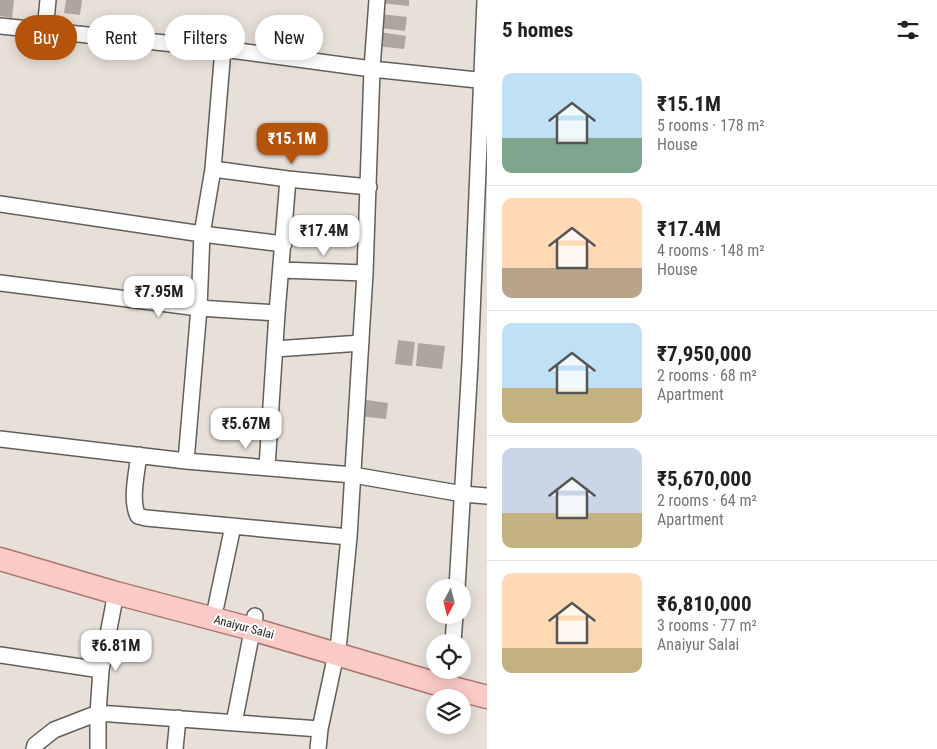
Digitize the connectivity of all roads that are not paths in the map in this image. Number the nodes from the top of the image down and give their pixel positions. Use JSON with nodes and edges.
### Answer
{"nodes":[{"id":1,"x":48,"y":0,"type":"edge"},
{"id":2,"x":377,"y":0,"type":"edge"},
{"id":3,"x":485,"y":0,"type":"edge"},
{"id":4,"x":47,"y":15,"type":"edge"},
{"id":5,"x":0,"y":26,"type":"edge"},
{"id":6,"x":15,"y":28,"type":"edge"},
{"id":7,"x":77,"y":34,"type":"edge"},
{"id":8,"x":165,"y":43,"type":"edge"},
{"id":9,"x":245,"y":52,"type":"edge"},
{"id":10,"x":222,"y":60,"type":"edge"},
{"id":11,"x":372,"y":69,"type":"junction"},
{"id":12,"x":484,"y":80,"type":"edge"},
{"id":13,"x":213,"y":169,"type":"junction"},
{"id":14,"x":288,"y":179,"type":"junction"},
{"id":15,"x":368,"y":187,"type":"junction"},
{"id":16,"x":0,"y":204,"type":"edge"},
{"id":17,"x":202,"y":234,"type":"junction"},
{"id":18,"x":284,"y":244,"type":"junction"},
{"id":19,"x":281,"y":270,"type":"junction"},
{"id":20,"x":365,"y":273,"type":"junction"},
{"id":21,"x":0,"y":283,"type":"edge"},
{"id":22,"x":199,"y":308,"type":"junction"},
{"id":23,"x":277,"y":313,"type":"junction"},
{"id":24,"x":361,"y":344,"type":"junction"},
{"id":25,"x":274,"y":349,"type":"junction"},
{"id":26,"x":0,"y":439,"type":"edge"},
{"id":27,"x":139,"y":455,"type":"junction"},
{"id":28,"x":186,"y":460,"type":"junction"},
{"id":29,"x":267,"y":467,"type":"junction"},
{"id":30,"x":353,"y":475,"type":"junction"},
{"id":31,"x":463,"y":494,"type":"junction"},
{"id":32,"x":487,"y":496,"type":"edge"},
{"id":33,"x":234,"y":526,"type":"junction"},
{"id":34,"x":349,"y":536,"type":"junction"},
{"id":35,"x":0,"y":546,"type":"edge"},
{"id":36,"x":0,"y":559,"type":"edge"},
{"id":37,"x":458,"y":579,"type":"edge"},
{"id":38,"x":116,"y":593,"type":"junction"},
{"id":39,"x":216,"y":606,"type":"junction"},
{"id":40,"x":254,"y":623,"type":"junction"},
{"id":41,"x":337,"y":647,"type":"junction"},
{"id":42,"x":0,"y":655,"type":"edge"},
{"id":43,"x":426,"y":668,"type":"edge"},
{"id":44,"x":101,"y":670,"type":"junction"},
{"id":45,"x":456,"y":679,"type":"edge"},
{"id":46,"x":468,"y":679,"type":"edge"},
{"id":47,"x":487,"y":684,"type":"edge"},
{"id":48,"x":487,"y":697,"type":"edge"},
{"id":49,"x":98,"y":714,"type":"junction"},
{"id":50,"x":178,"y":718,"type":"junction"},
{"id":51,"x":234,"y":723,"type":"junction"},
{"id":52,"x":320,"y":729,"type":"junction"},
{"id":53,"x":34,"y":749,"type":"edge"},
{"id":54,"x":98,"y":749,"type":"edge"},
{"id":55,"x":175,"y":749,"type":"edge"},
{"id":56,"x":318,"y":749,"type":"edge"}],
"edges":[{"from":1,"to":4,"type":"street"},
{"from":2,"to":11,"type":"street"},
{"from":3,"to":12,"type":"street"},
{"from":5,"to":6,"type":"street"},
{"from":7,"to":8,"type":"street"},
{"from":9,"to":11,"type":"street"},
{"from":10,"to":13,"type":"street"},
{"from":11,"to":12,"type":"street"},
{"from":11,"to":15,"type":"street"},
{"from":12,"to":31,"type":"street"},
{"from":13,"to":14,"type":"street"},
{"from":13,"to":17,"type":"street"},
{"from":14,"to":15,"type":"street"},
{"from":14,"to":18,"type":"street"},
{"from":15,"to":20,"type":"street"},
{"from":16,"to":17,"type":"street"},
{"from":17,"to":18,"type":"street"},
{"from":17,"to":22,"type":"street"},
{"from":18,"to":19,"type":"street"},
{"from":19,"to":20,"type":"street"},
{"from":19,"to":23,"type":"street"},
{"from":20,"to":24,"type":"street"},
{"from":21,"to":22,"type":"street"},
{"from":22,"to":23,"type":"street"},
{"from":22,"to":28,"type":"street"},
{"from":23,"to":25,"type":"street"},
{"from":24,"to":25,"type":"street"},
{"from":24,"to":30,"type":"street"},
{"from":25,"to":29,"type":"street"},
{"from":26,"to":27,"type":"street"},
{"from":27,"to":28,"type":"street"},
{"from":27,"to":33,"type":"street"},
{"from":28,"to":29,"type":"street"},
{"from":29,"to":30,"type":"street"},
{"from":30,"to":31,"type":"street"},
{"from":30,"to":34,"type":"street"},
{"from":31,"to":32,"type":"street"},
{"from":31,"to":37,"type":"street"},
{"from":33,"to":34,"type":"street"},
{"from":33,"to":39,"type":"street"},
{"from":34,"to":41,"type":"street"},
{"from":35,"to":39,"type":"main road","name":"Anaiyur Salai"},
{"from":36,"to":38,"type":"main road","name":"Anaiyur Salai"},
{"from":38,"to":40,"type":"main road","name":"Anaiyur Salai"},
{"from":38,"to":44,"type":"street"},
{"from":39,"to":40,"type":"main road","name":"Anaiyur Salai"},
{"from":40,"to":41,"type":"main road","name":"Anaiyur Salai"},
{"from":40,"to":51,"type":"street"},
{"from":41,"to":43,"type":"main road","name":"Anaiyur Salai"},
{"from":41,"to":52,"type":"street"},
{"from":42,"to":44,"type":"street"},
{"from":44,"to":49,"type":"street"},
{"from":45,"to":48,"type":"main road","name":"Anaiyur Salai"},
{"from":46,"to":47,"type":"main road","name":"Anaiyur Salai"},
{"from":49,"to":50,"type":"street"},
{"from":49,"to":53,"type":"street"},
{"from":49,"to":54,"type":"street"},
{"from":50,"to":51,"type":"street"},
{"from":50,"to":55,"type":"street"},
{"from":51,"to":52,"type":"street"},
{"from":52,"to":56,"type":"street"}]}
